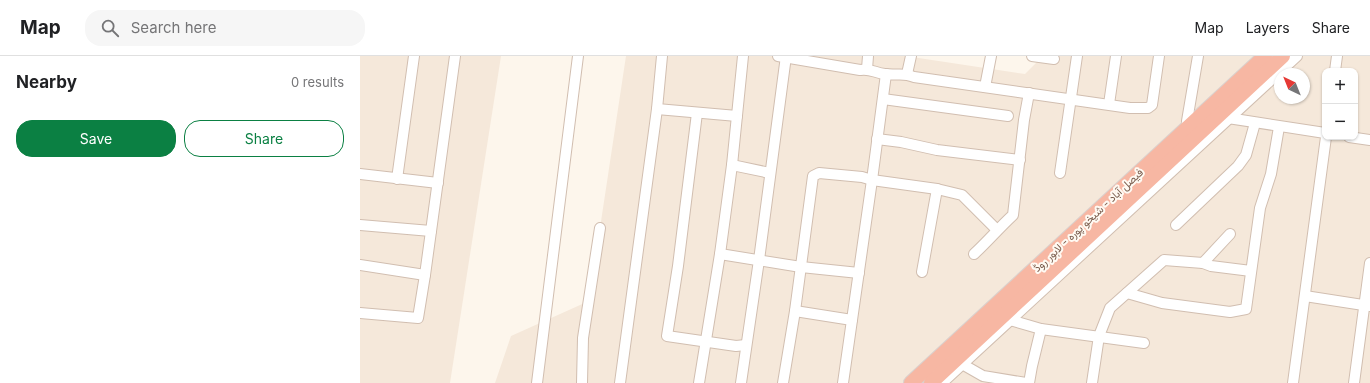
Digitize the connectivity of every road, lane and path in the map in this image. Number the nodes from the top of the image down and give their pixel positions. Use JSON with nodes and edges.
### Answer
{"nodes":[{"id":1,"x":414,"y":56,"type":"edge"},
{"id":2,"x":455,"y":56,"type":"edge"},
{"id":3,"x":578,"y":56,"type":"edge"},
{"id":4,"x":662,"y":56,"type":"edge"},
{"id":5,"x":743,"y":56,"type":"edge"},
{"id":6,"x":783,"y":56,"type":"edge"},
{"id":7,"x":868,"y":56,"type":"edge"},
{"id":8,"x":911,"y":56,"type":"edge"},
{"id":9,"x":991,"y":56,"type":"edge"},
{"id":10,"x":1032,"y":56,"type":"edge"},
{"id":11,"x":1077,"y":56,"type":"edge"},
{"id":12,"x":1116,"y":56,"type":"edge"},
{"id":13,"x":1159,"y":56,"type":"edge"},
{"id":14,"x":1198,"y":56,"type":"edge"},
{"id":15,"x":1258,"y":56,"type":"edge"},
{"id":16,"x":1265,"y":56,"type":"edge"},
{"id":17,"x":1284,"y":56,"type":"edge"},
{"id":18,"x":1297,"y":56,"type":"edge"},
{"id":19,"x":1337,"y":56,"type":"edge"},
{"id":20,"x":1054,"y":59,"type":"dead end"},
{"id":21,"x":827,"y":60,"type":"edge"},
{"id":22,"x":1335,"y":68,"type":"edge"},
{"id":23,"x":867,"y":69,"type":"junction"},
{"id":24,"x":886,"y":74,"type":"junction"},
{"id":25,"x":907,"y":74,"type":"junction"},
{"id":26,"x":985,"y":87,"type":"junction"},
{"id":27,"x":1029,"y":93,"type":"junction"},
{"id":28,"x":883,"y":98,"type":"junction"},
{"id":29,"x":1071,"y":99,"type":"junction"},
{"id":30,"x":1109,"y":104,"type":"junction"},
{"id":31,"x":657,"y":109,"type":"junction"},
{"id":32,"x":697,"y":113,"type":"junction"},
{"id":33,"x":738,"y":116,"type":"junction"},
{"id":34,"x":1008,"y":116,"type":"dead end"},
{"id":35,"x":1228,"y":118,"type":"junction"},
{"id":36,"x":1187,"y":121,"type":"junction"},
{"id":37,"x":1255,"y":123,"type":"junction"},
{"id":38,"x":1279,"y":127,"type":"junction"},
{"id":39,"x":1322,"y":133,"type":"edge"},
{"id":40,"x":1358,"y":138,"type":"edge"},
{"id":41,"x":877,"y":139,"type":"junction"},
{"id":42,"x":1326,"y":140,"type":"edge"},
{"id":43,"x":1370,"y":140,"type":"edge"},
{"id":44,"x":1020,"y":160,"type":"junction"},
{"id":45,"x":732,"y":164,"type":"junction"},
{"id":46,"x":770,"y":173,"type":"junction"},
{"id":47,"x":1060,"y":173,"type":"dead end"},
{"id":48,"x":360,"y":174,"type":"edge"},
{"id":49,"x":396,"y":179,"type":"junction"},
{"id":50,"x":872,"y":180,"type":"junction"},
{"id":51,"x":438,"y":183,"type":"junction"},
{"id":52,"x":937,"y":189,"type":"junction"},
{"id":53,"x":360,"y":225,"type":"edge"},
{"id":54,"x":1176,"y":225,"type":"dead end"},
{"id":55,"x":600,"y":228,"type":"dead end"},
{"id":56,"x":997,"y":230,"type":"junction"},
{"id":57,"x":431,"y":231,"type":"junction"},
{"id":58,"x":1230,"y":234,"type":"dead end"},
{"id":59,"x":720,"y":254,"type":"junction"},
{"id":60,"x":974,"y":254,"type":"dead end"},
{"id":61,"x":759,"y":260,"type":"junction"},
{"id":62,"x":1203,"y":263,"type":"junction"},
{"id":63,"x":1370,"y":263,"type":"edge"},
{"id":64,"x":360,"y":265,"type":"edge"},
{"id":65,"x":801,"y":267,"type":"junction"},
{"id":66,"x":1251,"y":271,"type":"junction"},
{"id":67,"x":922,"y":272,"type":"dead end"},
{"id":68,"x":859,"y":273,"type":"junction"},
{"id":69,"x":425,"y":275,"type":"junction"},
{"id":70,"x":1127,"y":293,"type":"junction"},
{"id":71,"x":1304,"y":296,"type":"junction"},
{"id":72,"x":1367,"y":305,"type":"edge"},
{"id":73,"x":795,"y":311,"type":"junction"},
{"id":74,"x":360,"y":313,"type":"edge"},
{"id":75,"x":852,"y":320,"type":"junction"},
{"id":76,"x":1010,"y":320,"type":"junction"},
{"id":77,"x":1041,"y":329,"type":"junction"},
{"id":78,"x":1099,"y":336,"type":"junction"},
{"id":79,"x":706,"y":341,"type":"junction"},
{"id":80,"x":1144,"y":343,"type":"dead end"},
{"id":81,"x":746,"y":345,"type":"junction"},
{"id":82,"x":962,"y":364,"type":"junction"},
{"id":83,"x":537,"y":383,"type":"edge"},
{"id":84,"x":582,"y":383,"type":"edge"},
{"id":85,"x":620,"y":383,"type":"edge"},
{"id":86,"x":699,"y":383,"type":"edge"},
{"id":87,"x":741,"y":383,"type":"edge"},
{"id":88,"x":783,"y":383,"type":"edge"},
{"id":89,"x":843,"y":383,"type":"edge"},
{"id":90,"x":902,"y":383,"type":"edge"},
{"id":91,"x":911,"y":383,"type":"edge"},
{"id":92,"x":932,"y":383,"type":"edge"},
{"id":93,"x":942,"y":383,"type":"edge"},
{"id":94,"x":1026,"y":383,"type":"edge"},
{"id":95,"x":1030,"y":383,"type":"edge"},
{"id":96,"x":1092,"y":383,"type":"edge"},
{"id":97,"x":1293,"y":383,"type":"edge"},
{"id":98,"x":1354,"y":383,"type":"edge"}],
"edges":[{"from":1,"to":49,"type":"street"},
{"from":2,"to":51,"type":"street"},
{"from":3,"to":83,"type":"street"},
{"from":4,"to":31,"type":"street"},
{"from":5,"to":33,"type":"street"},
{"from":6,"to":21,"type":"street"},
{"from":6,"to":46,"type":"street"},
{"from":7,"to":23,"type":"street"},
{"from":8,"to":25,"type":"street"},
{"from":9,"to":26,"type":"street"},
{"from":10,"to":20,"type":"street"},
{"from":11,"to":29,"type":"street"},
{"from":12,"to":30,"type":"street"},
{"from":13,"to":30,"type":"street"},
{"from":14,"to":36,"type":"street"},
{"from":15,"to":36,"type":"street"},
{"from":16,"to":91,"type":"highway","name":"فیصل آباد - شیخو پورہ - لاہور روڈ"},
{"from":17,"to":92,"type":"highway","name":"فیصل آباد - شیخو پورہ - لاہور روڈ"},
{"from":18,"to":35,"type":"street"},
{"from":19,"to":22,"type":"street"},
{"from":21,"to":23,"type":"street"},
{"from":23,"to":24,"type":"street"},
{"from":24,"to":25,"type":"street"},
{"from":24,"to":28,"type":"street"},
{"from":25,"to":26,"type":"street"},
{"from":26,"to":27,"type":"street"},
{"from":27,"to":29,"type":"street"},
{"from":27,"to":44,"type":"street"},
{"from":28,"to":34,"type":"street"},
{"from":28,"to":41,"type":"street"},
{"from":29,"to":30,"type":"street"},
{"from":29,"to":47,"type":"street"},
{"from":31,"to":32,"type":"street"},
{"from":31,"to":85,"type":"street"},
{"from":32,"to":33,"type":"street"},
{"from":32,"to":79,"type":"street"},
{"from":33,"to":45,"type":"street"},
{"from":35,"to":37,"type":"street"},
{"from":35,"to":76,"type":"street"},
{"from":36,"to":90,"type":"street"},
{"from":37,"to":38,"type":"street"},
{"from":37,"to":54,"type":"street"},
{"from":38,"to":39,"type":"street"},
{"from":38,"to":66,"type":"street"},
{"from":40,"to":43,"type":"street"},
{"from":41,"to":44,"type":"street"},
{"from":41,"to":50,"type":"street"},
{"from":42,"to":71,"type":"street"},
{"from":44,"to":56,"type":"street"},
{"from":45,"to":46,"type":"street"},
{"from":45,"to":59,"type":"street"},
{"from":46,"to":61,"type":"street"},
{"from":48,"to":49,"type":"street"},
{"from":49,"to":51,"type":"street"},
{"from":50,"to":52,"type":"street"},
{"from":50,"to":65,"type":"street"},
{"from":50,"to":68,"type":"street"},
{"from":51,"to":57,"type":"street"},
{"from":52,"to":56,"type":"street"},
{"from":52,"to":67,"type":"street"},
{"from":53,"to":57,"type":"street"},
{"from":55,"to":84,"type":"street"},
{"from":56,"to":60,"type":"street"},
{"from":57,"to":69,"type":"street"},
{"from":58,"to":62,"type":"street"},
{"from":59,"to":61,"type":"street"},
{"from":59,"to":79,"type":"street"},
{"from":61,"to":65,"type":"street"},
{"from":61,"to":81,"type":"street"},
{"from":62,"to":66,"type":"street"},
{"from":62,"to":70,"type":"street"},
{"from":63,"to":72,"type":"street"},
{"from":64,"to":69,"type":"street"},
{"from":65,"to":68,"type":"street"},
{"from":65,"to":73,"type":"street"},
{"from":66,"to":70,"type":"street"},
{"from":68,"to":75,"type":"street"},
{"from":69,"to":74,"type":"street"},
{"from":70,"to":78,"type":"street"},
{"from":71,"to":72,"type":"street"},
{"from":71,"to":97,"type":"street"},
{"from":72,"to":98,"type":"street"},
{"from":73,"to":75,"type":"street"},
{"from":73,"to":88,"type":"street"},
{"from":75,"to":89,"type":"street"},
{"from":76,"to":77,"type":"street"},
{"from":76,"to":82,"type":"street"},
{"from":77,"to":78,"type":"street"},
{"from":77,"to":95,"type":"street"},
{"from":78,"to":80,"type":"street"},
{"from":78,"to":96,"type":"street"},
{"from":79,"to":81,"type":"street"},
{"from":79,"to":86,"type":"street"},
{"from":81,"to":87,"type":"street"},
{"from":82,"to":93,"type":"street"},
{"from":82,"to":94,"type":"street"}]}
